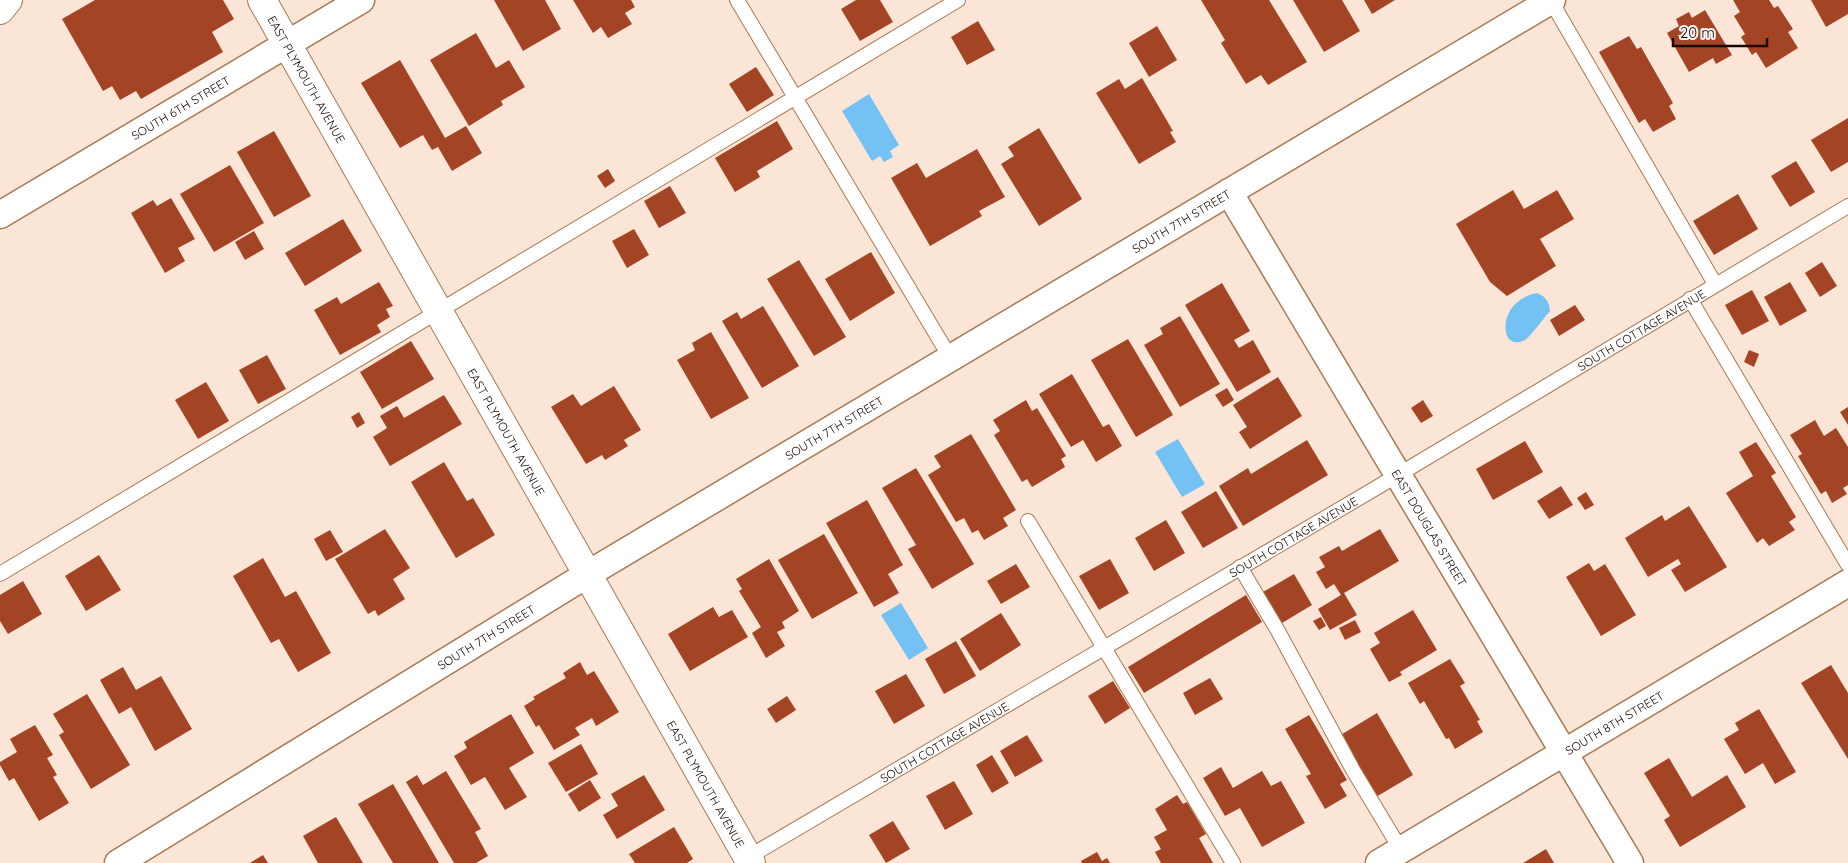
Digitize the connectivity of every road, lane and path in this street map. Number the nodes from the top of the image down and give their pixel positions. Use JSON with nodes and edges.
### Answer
{"nodes":[{"id":1,"x":8,"y":0,"type":"edge"},
{"id":2,"x":262,"y":0,"type":"edge"},
{"id":3,"x":361,"y":0,"type":"edge"},
{"id":4,"x":737,"y":0,"type":"edge"},
{"id":5,"x":958,"y":0,"type":"edge"},
{"id":6,"x":1552,"y":0,"type":"edge"},
{"id":7,"x":0,"y":10,"type":"edge"},
{"id":8,"x":287,"y":45,"type":"junction"},
{"id":9,"x":796,"y":99,"type":"junction"},
{"id":10,"x":1230,"y":192,"type":"junction"},
{"id":11,"x":1848,"y":206,"type":"edge"},
{"id":12,"x":0,"y":215,"type":"edge"},
{"id":13,"x":1715,"y":284,"type":"junction"},
{"id":14,"x":1690,"y":299,"type":"junction"},
{"id":15,"x":438,"y":310,"type":"junction"},
{"id":16,"x":951,"y":359,"type":"junction"},
{"id":17,"x":1397,"y":475,"type":"junction"},
{"id":18,"x":1028,"y":521,"type":"dead end"},
{"id":19,"x":1848,"y":565,"type":"edge"},
{"id":20,"x":1240,"y":567,"type":"junction"},
{"id":21,"x":0,"y":574,"type":"edge"},
{"id":22,"x":588,"y":574,"type":"junction"},
{"id":23,"x":1848,"y":583,"type":"edge"},
{"id":24,"x":1104,"y":647,"type":"junction"},
{"id":25,"x":1566,"y":753,"type":"junction"},
{"id":26,"x":1390,"y":857,"type":"edge"},
{"id":27,"x":745,"y":861,"type":"edge"},
{"id":28,"x":118,"y":863,"type":"edge"},
{"id":29,"x":1233,"y":863,"type":"edge"},
{"id":30,"x":1630,"y":863,"type":"edge"}],
"edges":[{"from":1,"to":7,"type":"main road"},
{"from":2,"to":8,"type":"main road","name":"EAST PLYMOUTH AVENUE"},
{"from":3,"to":8,"type":"street","name":"SOUTH 6TH STREET"},
{"from":4,"to":9,"type":"lane"},
{"from":5,"to":9,"type":"lane"},
{"from":6,"to":10,"type":"street","name":"SOUTH 7TH STREET"},
{"from":6,"to":13,"type":"lane"},
{"from":8,"to":12,"type":"street","name":"SOUTH 6TH STREET"},
{"from":8,"to":15,"type":"main road","name":"EAST PLYMOUTH AVENUE"},
{"from":9,"to":15,"type":"lane"},
{"from":9,"to":16,"type":"lane"},
{"from":10,"to":16,"type":"street","name":"SOUTH 7TH STREET"},
{"from":10,"to":17,"type":"street","name":"EAST DOUGLAS STREET"},
{"from":11,"to":13,"type":"lane","name":"SOUTH COTTAGE AVENUE"},
{"from":13,"to":14,"type":"lane","name":"SOUTH COTTAGE AVENUE"},
{"from":14,"to":17,"type":"lane","name":"SOUTH COTTAGE AVENUE"},
{"from":14,"to":19,"type":"lane"},
{"from":15,"to":21,"type":"lane"},
{"from":15,"to":22,"type":"main road","name":"EAST PLYMOUTH AVENUE"},
{"from":16,"to":22,"type":"street","name":"SOUTH 7TH STREET"},
{"from":17,"to":20,"type":"lane","name":"SOUTH COTTAGE AVENUE"},
{"from":17,"to":25,"type":"street","name":"EAST DOUGLAS STREET"},
{"from":18,"to":24,"type":"lane"},
{"from":20,"to":24,"type":"lane","name":"SOUTH COTTAGE AVENUE"},
{"from":20,"to":26,"type":"lane"},
{"from":22,"to":27,"type":"main road","name":"EAST PLYMOUTH AVENUE"},
{"from":22,"to":28,"type":"street","name":"SOUTH 7TH STREET"},
{"from":23,"to":25,"type":"street","name":"SOUTH 8TH STREET"},
{"from":24,"to":27,"type":"lane","name":"SOUTH COTTAGE AVENUE"},
{"from":24,"to":29,"type":"lane"},
{"from":25,"to":26,"type":"street","name":"SOUTH 8TH STREET"},
{"from":25,"to":30,"type":"street","name":"EAST DOUGLAS STREET"}]}
